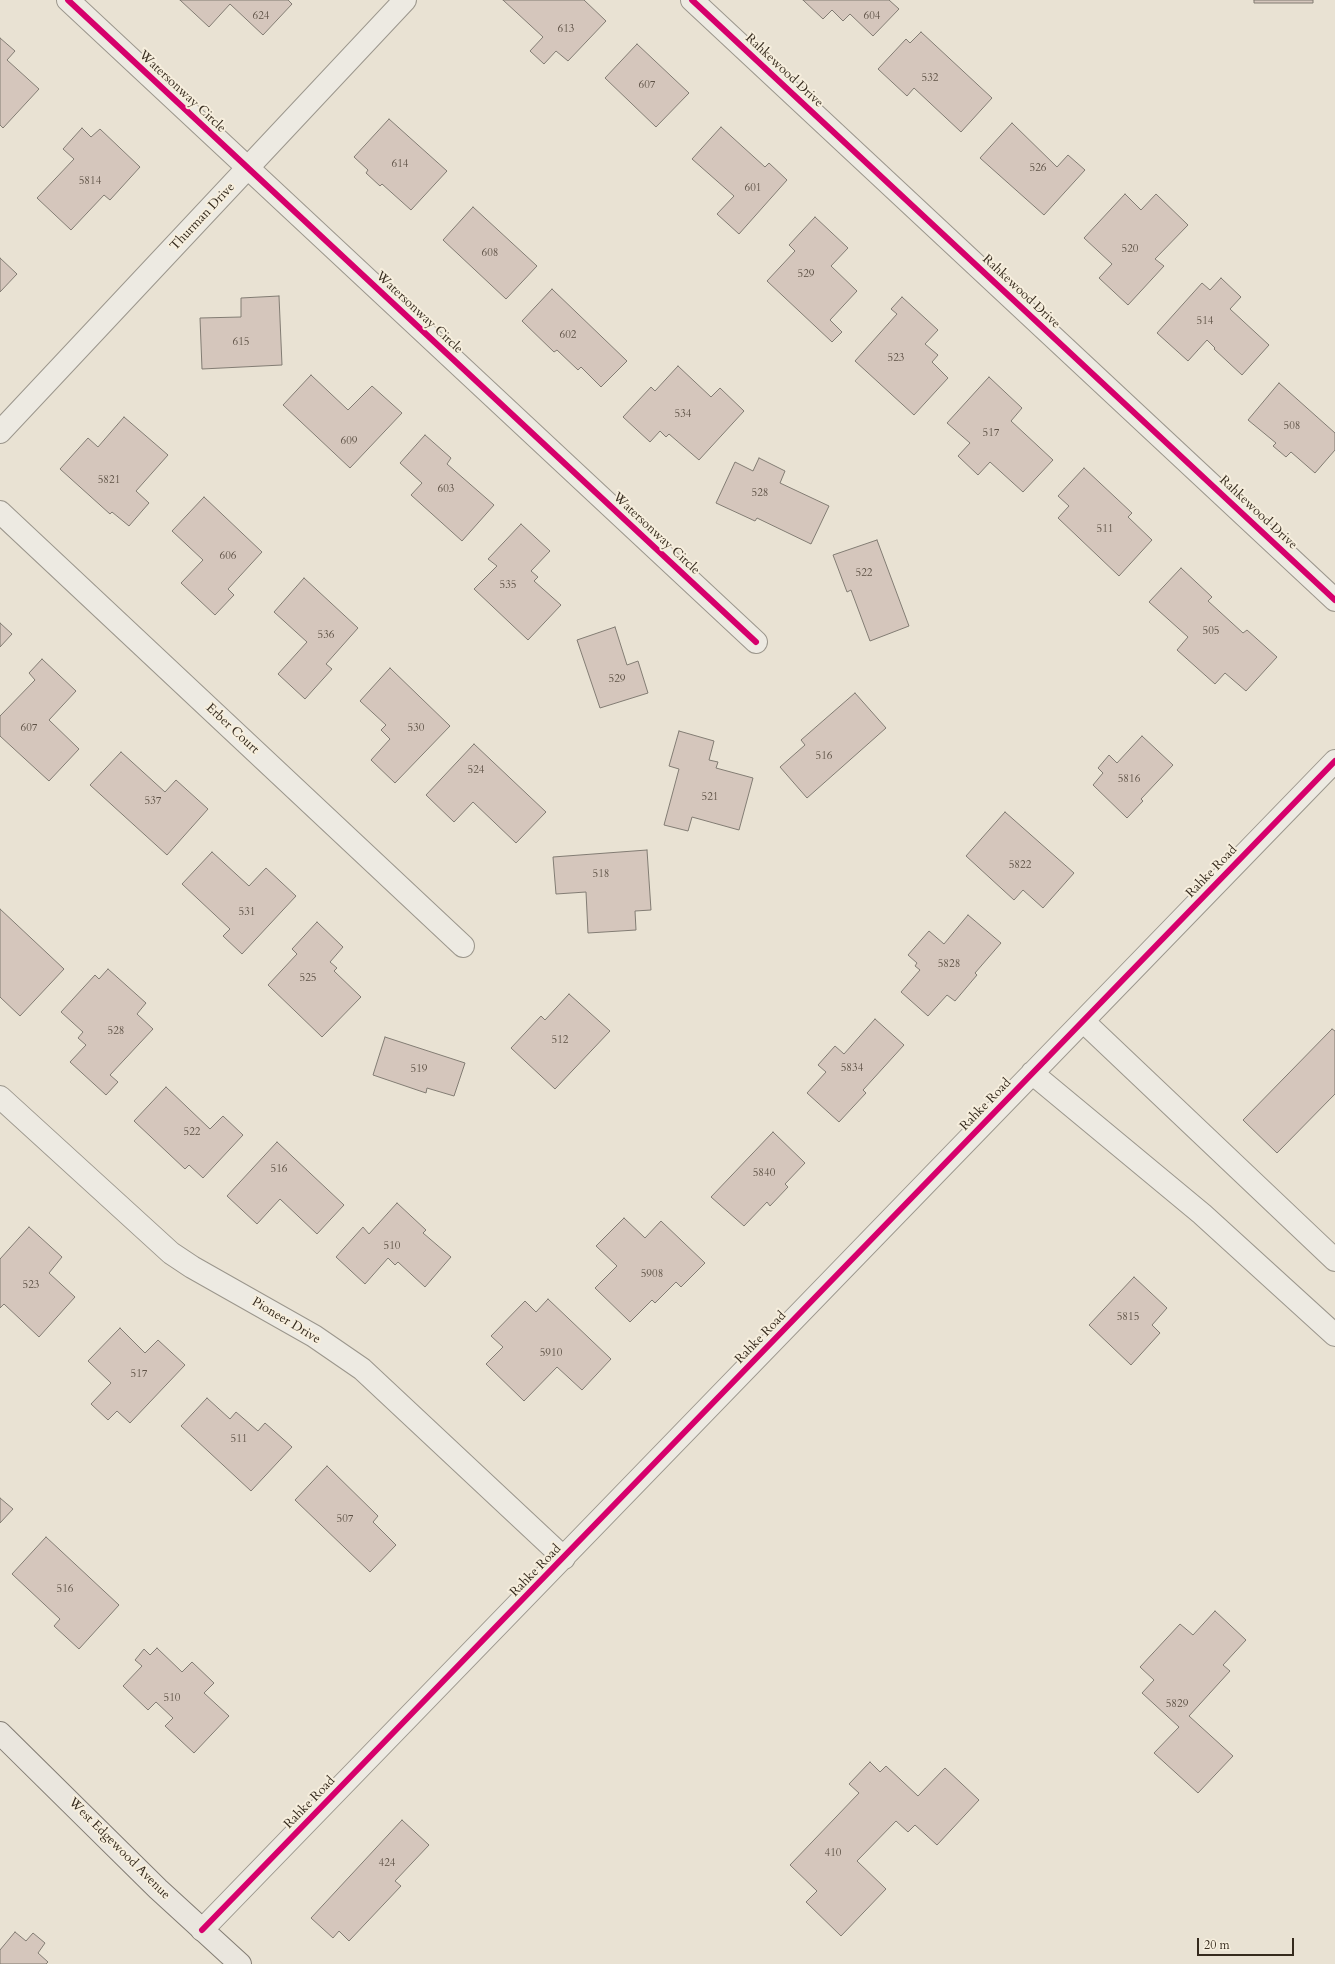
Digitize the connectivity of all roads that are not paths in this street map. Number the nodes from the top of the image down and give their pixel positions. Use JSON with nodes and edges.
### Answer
{"nodes":[{"id":1,"x":68,"y":0,"type":"edge"},
{"id":2,"x":405,"y":0,"type":"edge"},
{"id":3,"x":692,"y":0,"type":"edge"},
{"id":4,"x":248,"y":169,"type":"junction"},
{"id":5,"x":0,"y":432,"type":"edge"},
{"id":6,"x":0,"y":512,"type":"edge"},
{"id":7,"x":1335,"y":600,"type":"edge"},
{"id":8,"x":756,"y":642,"type":"dead end"},
{"id":9,"x":1335,"y":761,"type":"edge"},
{"id":10,"x":464,"y":946,"type":"dead end"},
{"id":11,"x":1083,"y":1021,"type":"junction"},
{"id":12,"x":1032,"y":1074,"type":"junction"},
{"id":13,"x":0,"y":1096,"type":"edge"},
{"id":14,"x":1335,"y":1260,"type":"edge"},
{"id":15,"x":1335,"y":1335,"type":"edge"},
{"id":16,"x":564,"y":1558,"type":"junction"},
{"id":17,"x":0,"y":1733,"type":"edge"},
{"id":18,"x":202,"y":1930,"type":"junction"},
{"id":19,"x":240,"y":1964,"type":"edge"}],
"edges":[{"from":1,"to":4,"type":"street","name":"Watersonway Circle"},
{"from":2,"to":4,"type":"street","name":"Thurman Drive"},
{"from":3,"to":7,"type":"street","name":"Rahkewood Drive"},
{"from":4,"to":5,"type":"street","name":"Thurman Drive"},
{"from":4,"to":8,"type":"street","name":"Watersonway Circle"},
{"from":6,"to":10,"type":"street","name":"Erber Court"},
{"from":9,"to":11,"type":"street","name":"Rahke Road"},
{"from":11,"to":12,"type":"street","name":"Rahke Road"},
{"from":11,"to":14,"type":"street"},
{"from":12,"to":15,"type":"street"},
{"from":12,"to":16,"type":"street","name":"Rahke Road"},
{"from":13,"to":16,"type":"street","name":"Pioneer Drive"},
{"from":16,"to":18,"type":"street","name":"Rahke Road"},
{"from":17,"to":18,"type":"main road","name":"West Edgewood Avenue"},
{"from":18,"to":19,"type":"main road","name":"West Edgewood Avenue"}]}
